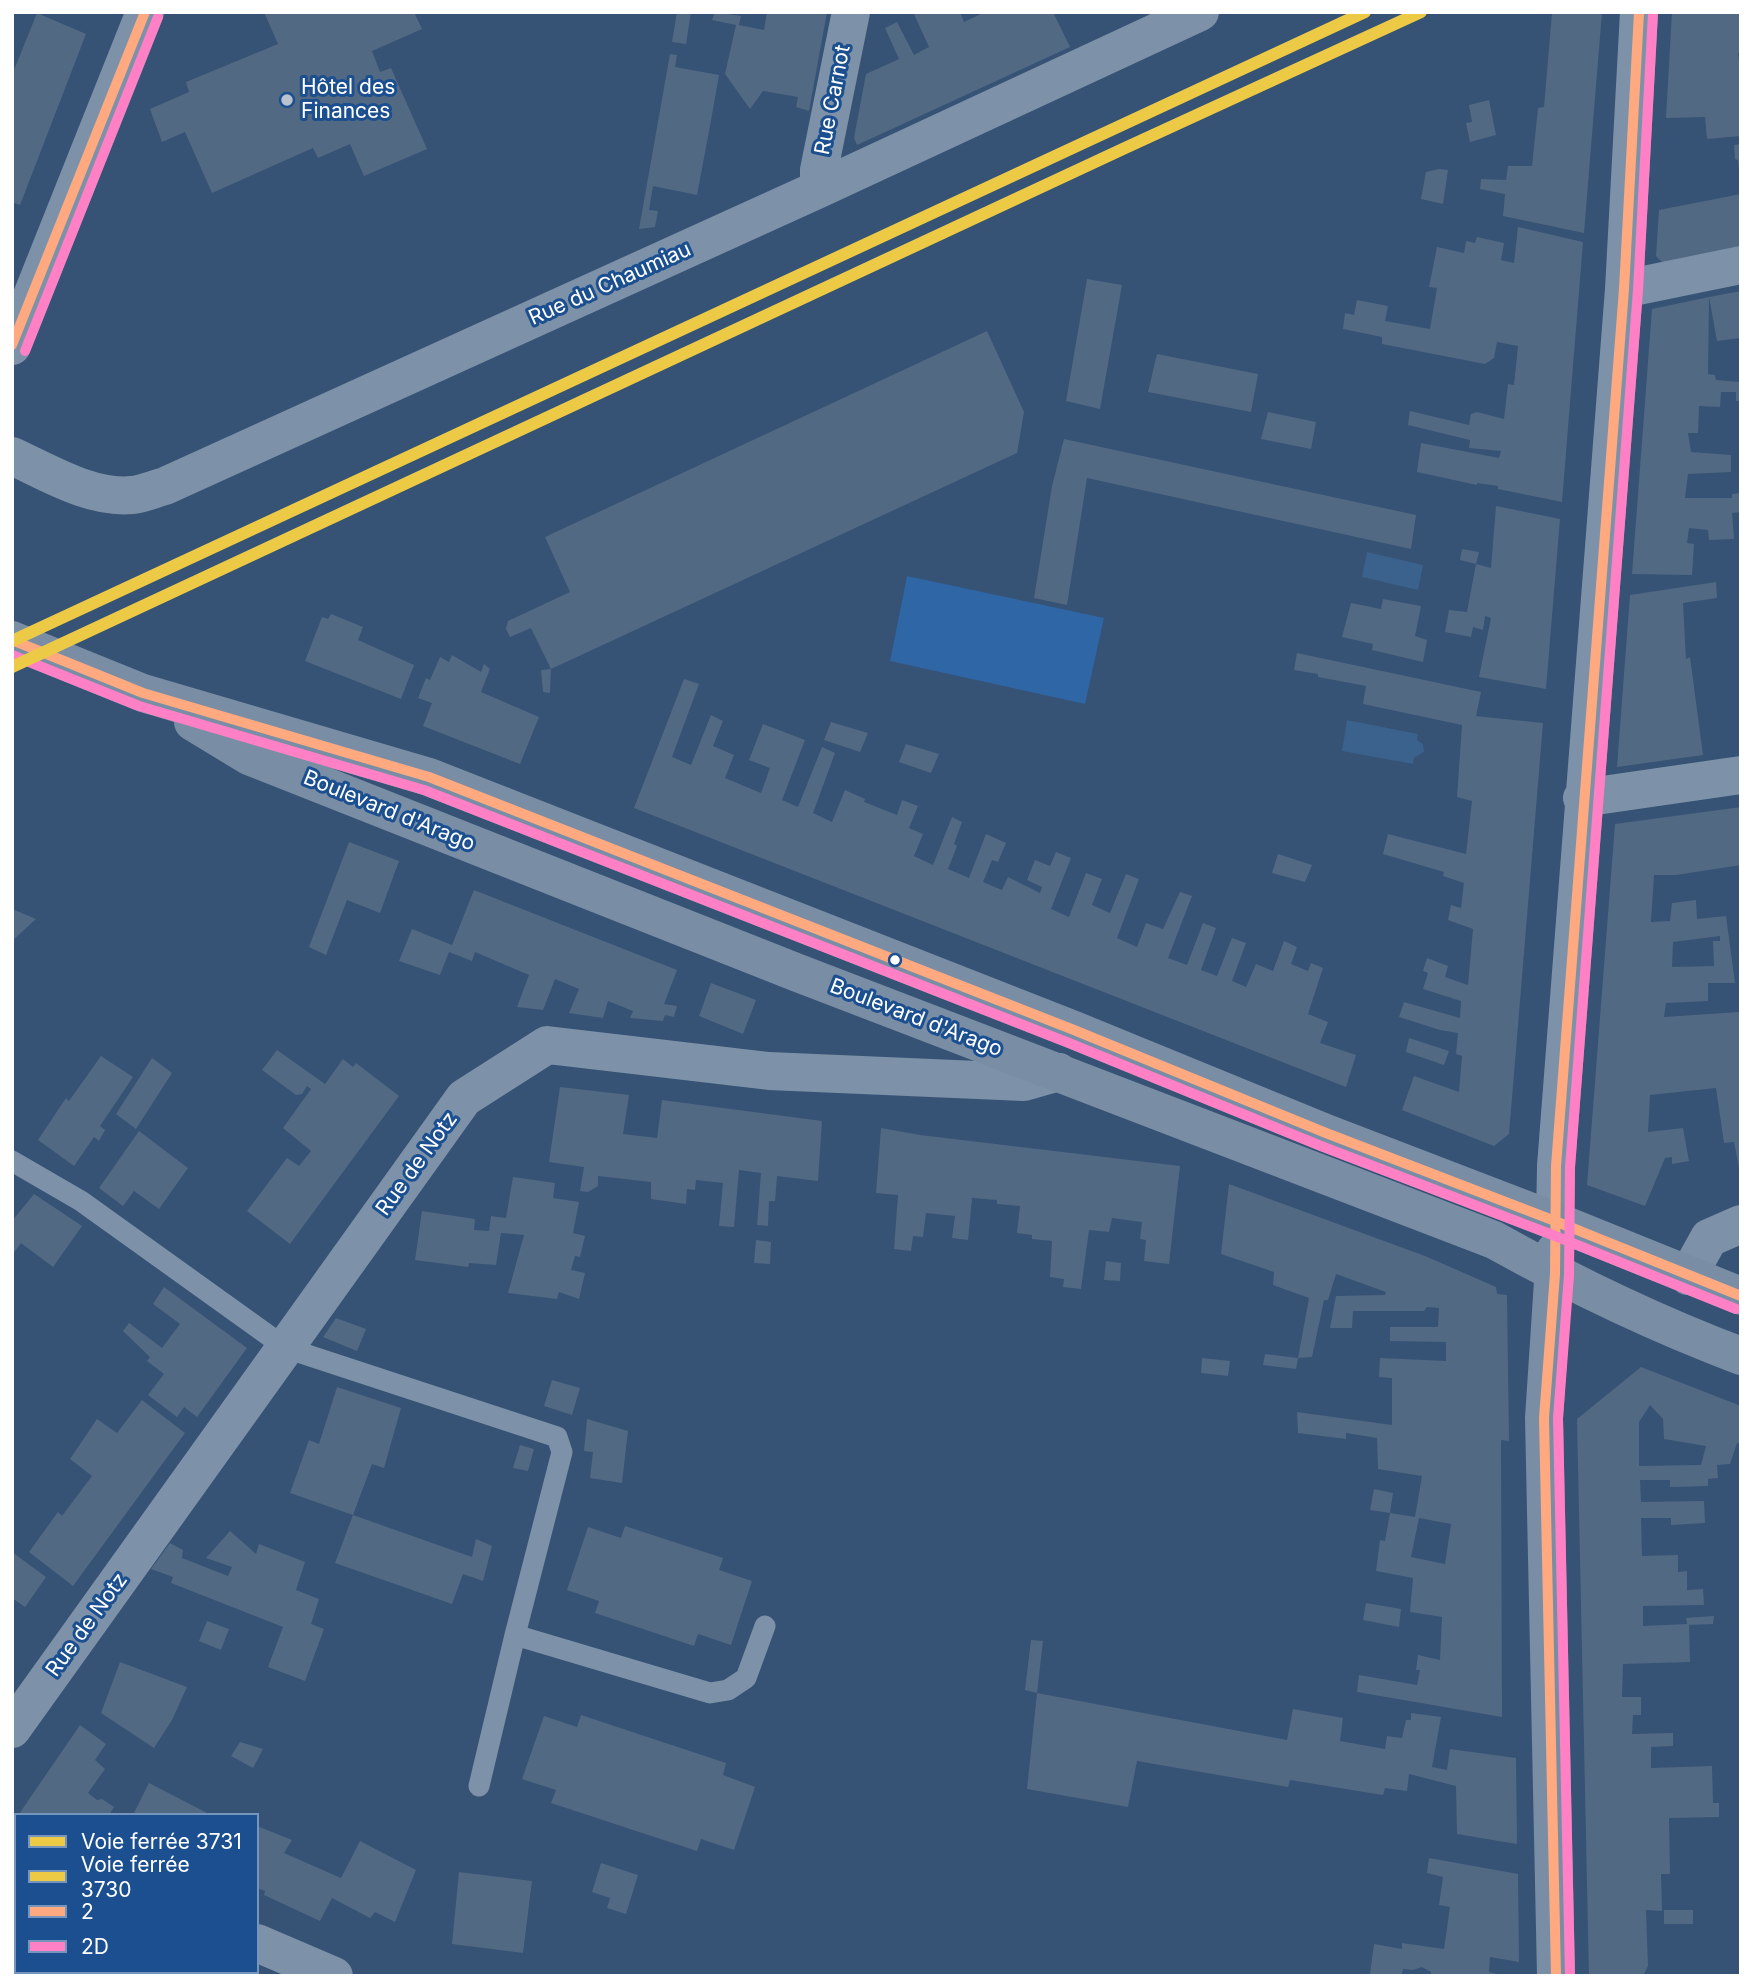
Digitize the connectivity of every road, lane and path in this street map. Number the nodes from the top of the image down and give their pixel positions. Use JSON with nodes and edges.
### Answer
{"nodes":[{"id":1,"x":145,"y":12,"type":"edge"},
{"id":2,"x":851,"y":12,"type":"edge"},
{"id":3,"x":1200,"y":12,"type":"edge"},
{"id":4,"x":1639,"y":12,"type":"edge"},
{"id":5,"x":819,"y":188,"type":"junction"},
{"id":6,"x":1741,"y":265,"type":"edge"},
{"id":7,"x":1624,"y":289,"type":"junction"},
{"id":8,"x":12,"y":346,"type":"edge"},
{"id":9,"x":12,"y":456,"type":"edge"},
{"id":10,"x":12,"y":640,"type":"edge"},
{"id":11,"x":143,"y":693,"type":"junction"},
{"id":12,"x":1741,"y":775,"type":"edge"},
{"id":13,"x":1583,"y":798,"type":"junction"},
{"id":14,"x":1074,"y":1030,"type":"junction"},
{"id":15,"x":1059,"y":1072,"type":"junction"},
{"id":16,"x":12,"y":1161,"type":"edge"},
{"id":17,"x":1555,"y":1221,"type":"junction"},
{"id":18,"x":1741,"y":1224,"type":"edge"},
{"id":19,"x":1555,"y":1274,"type":"junction"},
{"id":20,"x":1688,"y":1276,"type":"junction"},
{"id":21,"x":1741,"y":1296,"type":"edge"},
{"id":22,"x":286,"y":1348,"type":"junction"},
{"id":23,"x":1741,"y":1356,"type":"edge"},
{"id":24,"x":765,"y":1626,"type":"dead end"},
{"id":25,"x":515,"y":1635,"type":"junction"},
{"id":26,"x":12,"y":1729,"type":"edge"},
{"id":27,"x":479,"y":1786,"type":"dead end"},
{"id":28,"x":259,"y":1944,"type":"edge"},
{"id":29,"x":334,"y":1976,"type":"edge"},
{"id":30,"x":1556,"y":1976,"type":"edge"}],
"edges":[{"from":1,"to":8,"type":"street"},
{"from":2,"to":5,"type":"street","name":"Rue Carnot"},
{"from":3,"to":5,"type":"street","name":"Rue du Chaumiau"},
{"from":4,"to":7,"type":"street"},
{"from":5,"to":9,"type":"street","name":"Rue du Chaumiau"},
{"from":6,"to":7,"type":"street"},
{"from":7,"to":13,"type":"street"},
{"from":10,"to":11,"type":"main road"},
{"from":11,"to":14,"type":"main road","name":"Boulevard d'Arago"},
{"from":11,"to":15,"type":"main road","name":"Boulevard d'Arago"},
{"from":12,"to":13,"type":"street"},
{"from":13,"to":17,"type":"street"},
{"from":14,"to":15,"type":"main road"},
{"from":14,"to":17,"type":"main road","name":"Boulevard d'Arago"},
{"from":15,"to":19,"type":"main road","name":"Boulevard d'Arago"},
{"from":15,"to":22,"type":"street","name":"Rue de Notz"},
{"from":16,"to":22,"type":"lane"},
{"from":17,"to":19,"type":"main road"},
{"from":17,"to":20,"type":"main road","name":"Boulevard d'Arago"},
{"from":18,"to":20,"type":"street"},
{"from":19,"to":23,"type":"main road","name":"Boulevard d'Arago"},
{"from":19,"to":30,"type":"main road"},
{"from":20,"to":21,"type":"main road","name":"Boulevard d'Arago"},
{"from":22,"to":25,"type":"lane"},
{"from":22,"to":26,"type":"street","name":"Rue de Notz"},
{"from":24,"to":25,"type":"lane"},
{"from":25,"to":27,"type":"lane"},
{"from":28,"to":29,"type":"street"}]}
